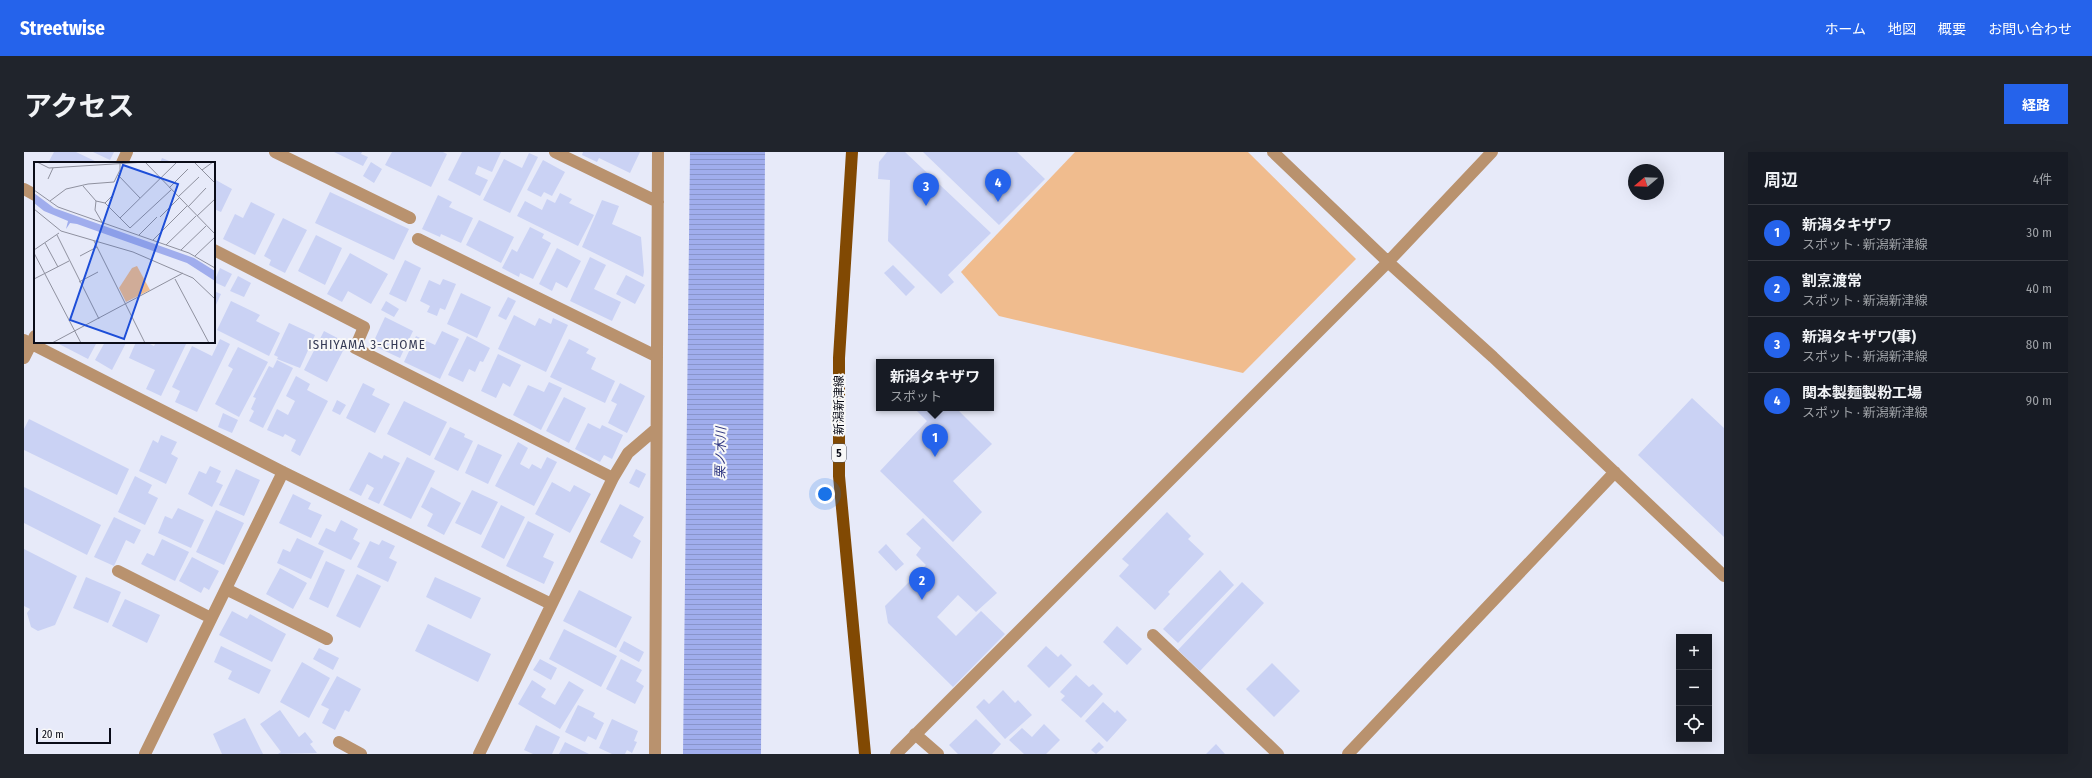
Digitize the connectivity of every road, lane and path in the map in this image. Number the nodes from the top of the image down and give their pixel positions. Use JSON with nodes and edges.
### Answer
{"nodes":[{"id":1,"x":127,"y":152,"type":"edge"},
{"id":2,"x":275,"y":152,"type":"edge"},
{"id":3,"x":554,"y":152,"type":"edge"},
{"id":4,"x":658,"y":152,"type":"edge"},
{"id":5,"x":852,"y":152,"type":"edge"},
{"id":6,"x":1274,"y":152,"type":"edge"},
{"id":7,"x":1492,"y":152,"type":"edge"},
{"id":8,"x":122,"y":162,"type":"edge"},
{"id":9,"x":24,"y":189,"type":"edge"},
{"id":10,"x":34,"y":194,"type":"edge"},
{"id":11,"x":658,"y":202,"type":"junction"},
{"id":12,"x":410,"y":218,"type":"dead end"},
{"id":13,"x":418,"y":239,"type":"dead end"},
{"id":14,"x":215,"y":251,"type":"edge"},
{"id":15,"x":1388,"y":262,"type":"junction"},
{"id":16,"x":30,"y":340,"type":"edge"},
{"id":17,"x":36,"y":343,"type":"edge"},
{"id":18,"x":656,"y":356,"type":"junction"},
{"id":19,"x":24,"y":358,"type":"edge"},
{"id":20,"x":656,"y":429,"type":"junction"},
{"id":21,"x":282,"y":472,"type":"junction"},
{"id":22,"x":1615,"y":472,"type":"junction"},
{"id":23,"x":613,"y":478,"type":"junction"},
{"id":24,"x":118,"y":571,"type":"dead end"},
{"id":25,"x":1724,"y":576,"type":"edge"},
{"id":26,"x":226,"y":589,"type":"junction"},
{"id":27,"x":551,"y":604,"type":"junction"},
{"id":28,"x":211,"y":618,"type":"junction"},
{"id":29,"x":1153,"y":635,"type":"dead end"},
{"id":30,"x":327,"y":639,"type":"dead end"},
{"id":31,"x":915,"y":734,"type":"junction"},
{"id":32,"x":339,"y":742,"type":"dead end"},
{"id":33,"x":145,"y":754,"type":"edge"},
{"id":34,"x":361,"y":754,"type":"edge"},
{"id":35,"x":479,"y":754,"type":"edge"},
{"id":36,"x":655,"y":754,"type":"edge"},
{"id":37,"x":865,"y":754,"type":"edge"},
{"id":38,"x":896,"y":754,"type":"edge"},
{"id":39,"x":938,"y":754,"type":"edge"},
{"id":40,"x":1278,"y":754,"type":"edge"},
{"id":41,"x":1348,"y":754,"type":"edge"}],
"edges":[{"from":1,"to":8,"type":"street"},
{"from":2,"to":12,"type":"street"},
{"from":3,"to":11,"type":"street"},
{"from":4,"to":11,"type":"street"},
{"from":5,"to":37,"type":"main road","name":"新潟新津線","number":"5"},
{"from":6,"to":15,"type":"street"},
{"from":7,"to":15,"type":"street"},
{"from":9,"to":10,"type":"street"},
{"from":11,"to":18,"type":"street"},
{"from":13,"to":18,"type":"street"},
{"from":14,"to":23,"type":"street"},
{"from":15,"to":22,"type":"street"},
{"from":15,"to":31,"type":"street"},
{"from":16,"to":19,"type":"street"},
{"from":17,"to":21,"type":"street"},
{"from":18,"to":20,"type":"street"},
{"from":20,"to":23,"type":"street"},
{"from":20,"to":36,"type":"street"},
{"from":21,"to":26,"type":"street"},
{"from":21,"to":27,"type":"street"},
{"from":22,"to":25,"type":"street"},
{"from":22,"to":41,"type":"street"},
{"from":23,"to":27,"type":"street"},
{"from":24,"to":28,"type":"street"},
{"from":26,"to":28,"type":"street"},
{"from":26,"to":30,"type":"street"},
{"from":27,"to":35,"type":"street"},
{"from":28,"to":33,"type":"street"},
{"from":29,"to":40,"type":"street"},
{"from":31,"to":38,"type":"street"},
{"from":31,"to":39,"type":"street"},
{"from":32,"to":34,"type":"street"}]}
